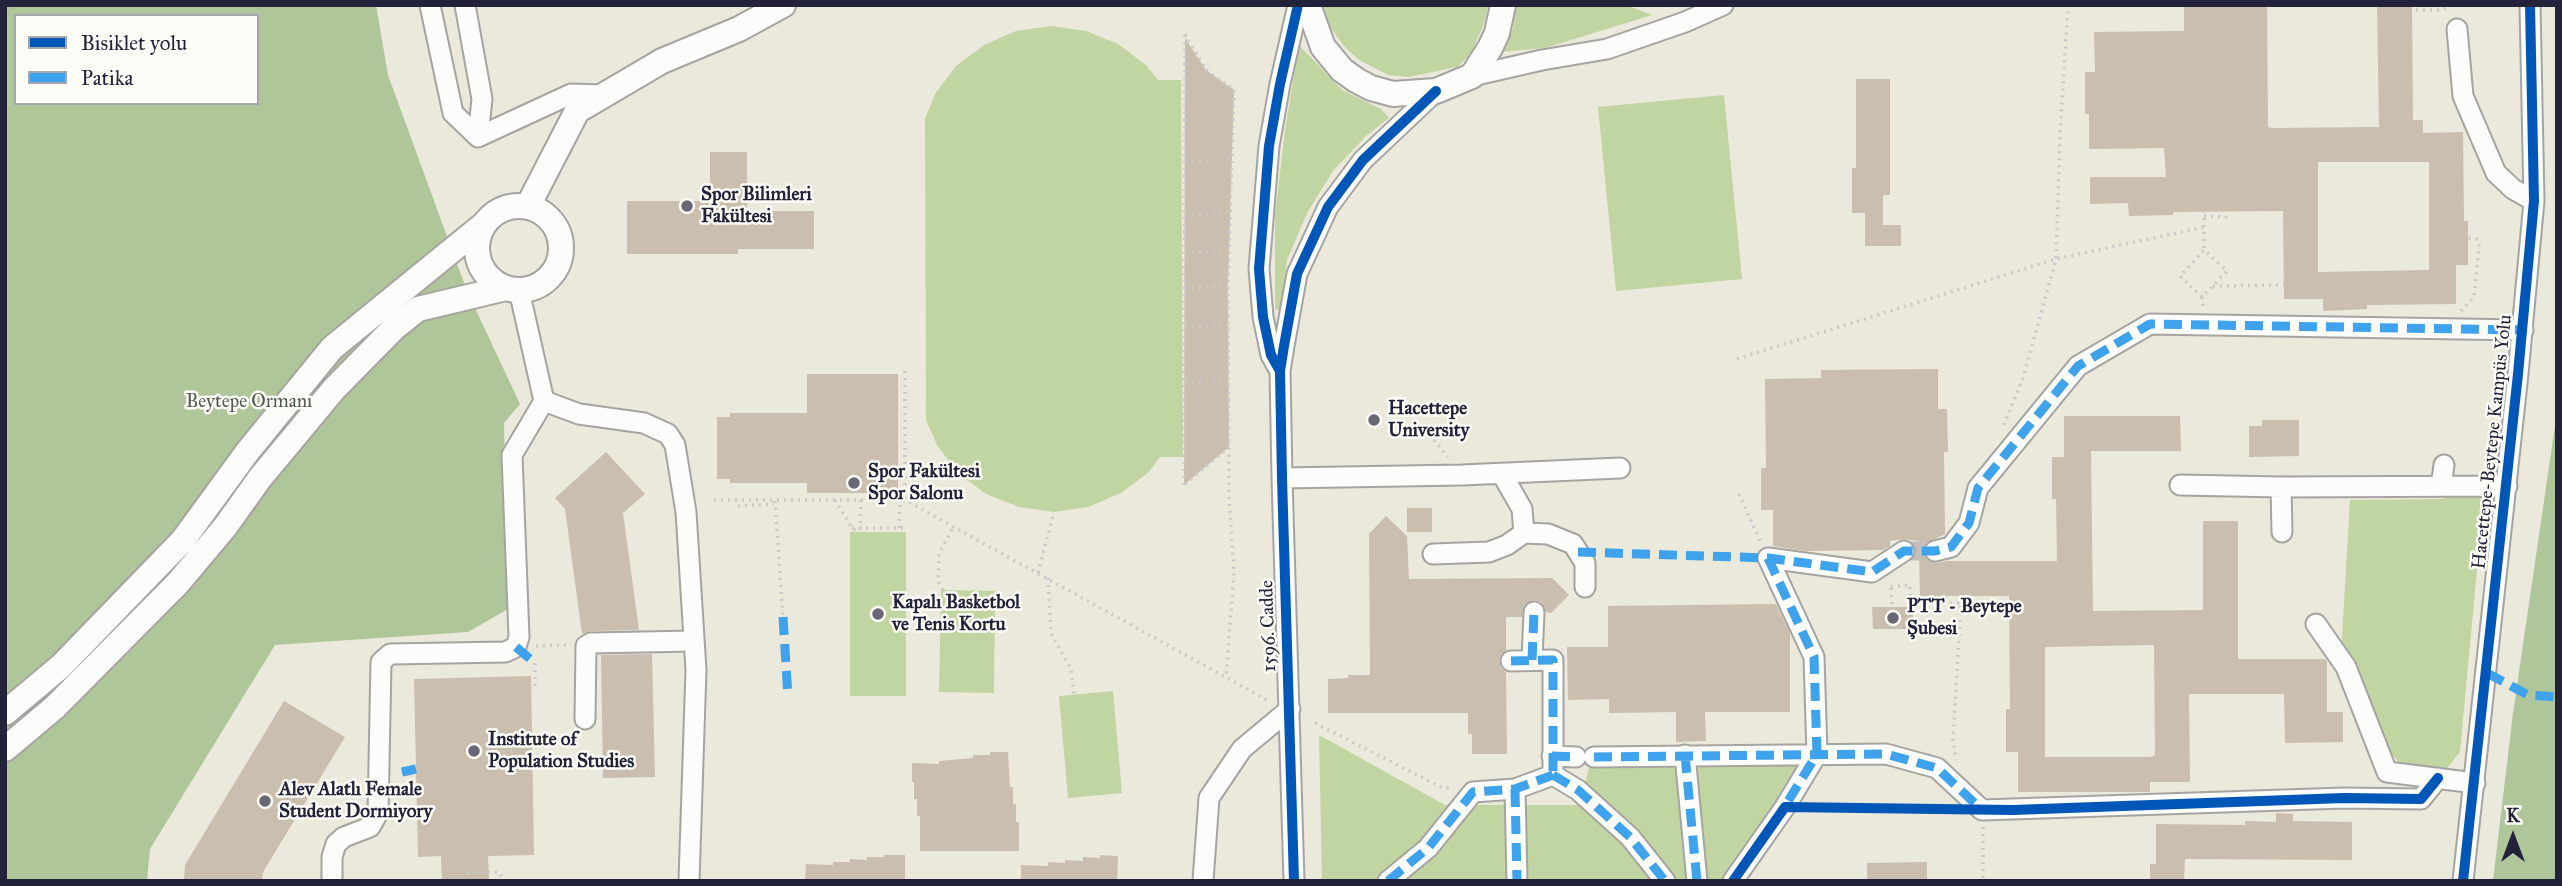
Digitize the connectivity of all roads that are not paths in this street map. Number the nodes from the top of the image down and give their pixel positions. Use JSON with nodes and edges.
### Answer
{"nodes":[{"id":1,"x":430,"y":5,"type":"edge"},
{"id":2,"x":465,"y":5,"type":"edge"},
{"id":3,"x":783,"y":5,"type":"edge"},
{"id":4,"x":1298,"y":5,"type":"edge"},
{"id":5,"x":1308,"y":5,"type":"edge"},
{"id":6,"x":1503,"y":5,"type":"edge"},
{"id":7,"x":2530,"y":5,"type":"edge"},
{"id":8,"x":1706,"y":7,"type":"edge"},
{"id":9,"x":2457,"y":29,"type":"dead end"},
{"id":10,"x":1472,"y":76,"type":"junction"},
{"id":11,"x":1436,"y":91,"type":"junction"},
{"id":12,"x":603,"y":95,"type":"junction"},
{"id":13,"x":478,"y":137,"type":"junction"},
{"id":14,"x":2534,"y":201,"type":"junction"},
{"id":15,"x":528,"y":206,"type":"junction"},
{"id":16,"x":483,"y":225,"type":"junction"},
{"id":17,"x":512,"y":289,"type":"junction"},
{"id":18,"x":2523,"y":330,"type":"junction"},
{"id":19,"x":1280,"y":371,"type":"junction"},
{"id":20,"x":544,"y":401,"type":"junction"},
{"id":21,"x":2444,"y":465,"type":"dead end"},
{"id":22,"x":1620,"y":468,"type":"dead end"},
{"id":23,"x":1502,"y":474,"type":"junction"},
{"id":24,"x":1282,"y":478,"type":"junction"},
{"id":25,"x":2180,"y":485,"type":"dead end"},
{"id":26,"x":2441,"y":486,"type":"junction"},
{"id":27,"x":2507,"y":486,"type":"junction"},
{"id":28,"x":2281,"y":487,"type":"junction"},
{"id":29,"x":2281,"y":532,"type":"dead end"},
{"id":30,"x":1524,"y":533,"type":"junction"},
{"id":31,"x":1904,"y":551,"type":"tunnel mouth"},
{"id":32,"x":1935,"y":551,"type":"tunnel mouth"},
{"id":33,"x":1433,"y":554,"type":"dead end"},
{"id":34,"x":1585,"y":587,"type":"dead end"},
{"id":35,"x":1534,"y":612,"type":"dead end"},
{"id":36,"x":2316,"y":624,"type":"dead end"},
{"id":37,"x":694,"y":641,"type":"junction"},
{"id":38,"x":1532,"y":660,"type":"junction"},
{"id":39,"x":1511,"y":661,"type":"dead end"},
{"id":40,"x":1290,"y":709,"type":"junction"},
{"id":41,"x":5,"y":713,"type":"edge"},
{"id":42,"x":585,"y":719,"type":"dead end"},
{"id":43,"x":5,"y":749,"type":"edge"},
{"id":44,"x":1817,"y":754,"type":"junction"},
{"id":45,"x":1685,"y":755,"type":"junction"},
{"id":46,"x":1553,"y":765,"type":"junction"},
{"id":47,"x":2438,"y":778,"type":"junction"},
{"id":48,"x":2475,"y":783,"type":"junction"},
{"id":49,"x":1515,"y":789,"type":"junction"},
{"id":50,"x":331,"y":881,"type":"edge"},
{"id":51,"x":689,"y":881,"type":"edge"},
{"id":52,"x":1203,"y":881,"type":"edge"},
{"id":53,"x":1294,"y":881,"type":"edge"},
{"id":54,"x":1388,"y":881,"type":"edge"},
{"id":55,"x":1517,"y":881,"type":"edge"},
{"id":56,"x":1665,"y":881,"type":"edge"},
{"id":57,"x":1697,"y":881,"type":"edge"},
{"id":58,"x":1733,"y":881,"type":"edge"},
{"id":59,"x":2463,"y":881,"type":"edge"}],
"edges":[{"from":1,"to":13,"type":"street"},
{"from":2,"to":13,"type":"street"},
{"from":3,"to":12,"type":"main road"},
{"from":4,"to":19,"type":"street","name":"1596. Cadde"},
{"from":5,"to":11,"type":"main road","name":"1596. Cadde"},
{"from":6,"to":10,"type":"main road"},
{"from":7,"to":14,"type":"street","name":"Hacettepe-Beytepe Kampüs Yolu"},
{"from":8,"to":10,"type":"street"},
{"from":9,"to":14,"type":"street"},
{"from":10,"to":11,"type":"main road","name":"1596. Cadde"},
{"from":11,"to":19,"type":"street","name":"1596. Cadde"},
{"from":12,"to":13,"type":"street"},
{"from":12,"to":15,"type":"main road"},
{"from":14,"to":18,"type":"street","name":"Hacettepe-Beytepe Kampüs Yolu"},
{"from":15,"to":16,"type":"main road"},
{"from":15,"to":17,"type":"main road"},
{"from":16,"to":17,"type":"main road"},
{"from":16,"to":41,"type":"main road"},
{"from":17,"to":20,"type":"street"},
{"from":17,"to":43,"type":"main road"},
{"from":18,"to":27,"type":"street","name":"Hacettepe-Beytepe Kampüs Yolu"},
{"from":18,"to":32,"type":"street"},
{"from":19,"to":24,"type":"street","name":"1596. Cadde"},
{"from":20,"to":37,"type":"street"},
{"from":20,"to":50,"type":"street"},
{"from":21,"to":26,"type":"street"},
{"from":22,"to":23,"type":"street"},
{"from":23,"to":24,"type":"street"},
{"from":23,"to":30,"type":"street"},
{"from":24,"to":40,"type":"street","name":"1596. Cadde"},
{"from":25,"to":28,"type":"street"},
{"from":26,"to":27,"type":"street"},
{"from":26,"to":28,"type":"street"},
{"from":27,"to":48,"type":"street","name":"Hacettepe-Beytepe Kampüs Yolu"},
{"from":28,"to":29,"type":"street"},
{"from":30,"to":33,"type":"street"},
{"from":30,"to":34,"type":"street"},
{"from":31,"to":44,"type":"street"},
{"from":35,"to":38,"type":"street"},
{"from":36,"to":47,"type":"street"},
{"from":37,"to":42,"type":"street"},
{"from":37,"to":51,"type":"street"},
{"from":38,"to":39,"type":"street"},
{"from":38,"to":46,"type":"street"},
{"from":40,"to":52,"type":"street"},
{"from":40,"to":53,"type":"street","name":"1596. Cadde"},
{"from":44,"to":45,"type":"street"},
{"from":44,"to":47,"type":"street"},
{"from":44,"to":58,"type":"street"},
{"from":45,"to":46,"type":"street"},
{"from":45,"to":57,"type":"street"},
{"from":46,"to":49,"type":"street"},
{"from":46,"to":56,"type":"street"},
{"from":47,"to":48,"type":"street"},
{"from":48,"to":59,"type":"street","name":"Hacettepe-Beytepe Kampüs Yolu"},
{"from":49,"to":54,"type":"street"},
{"from":49,"to":55,"type":"street"}]}
